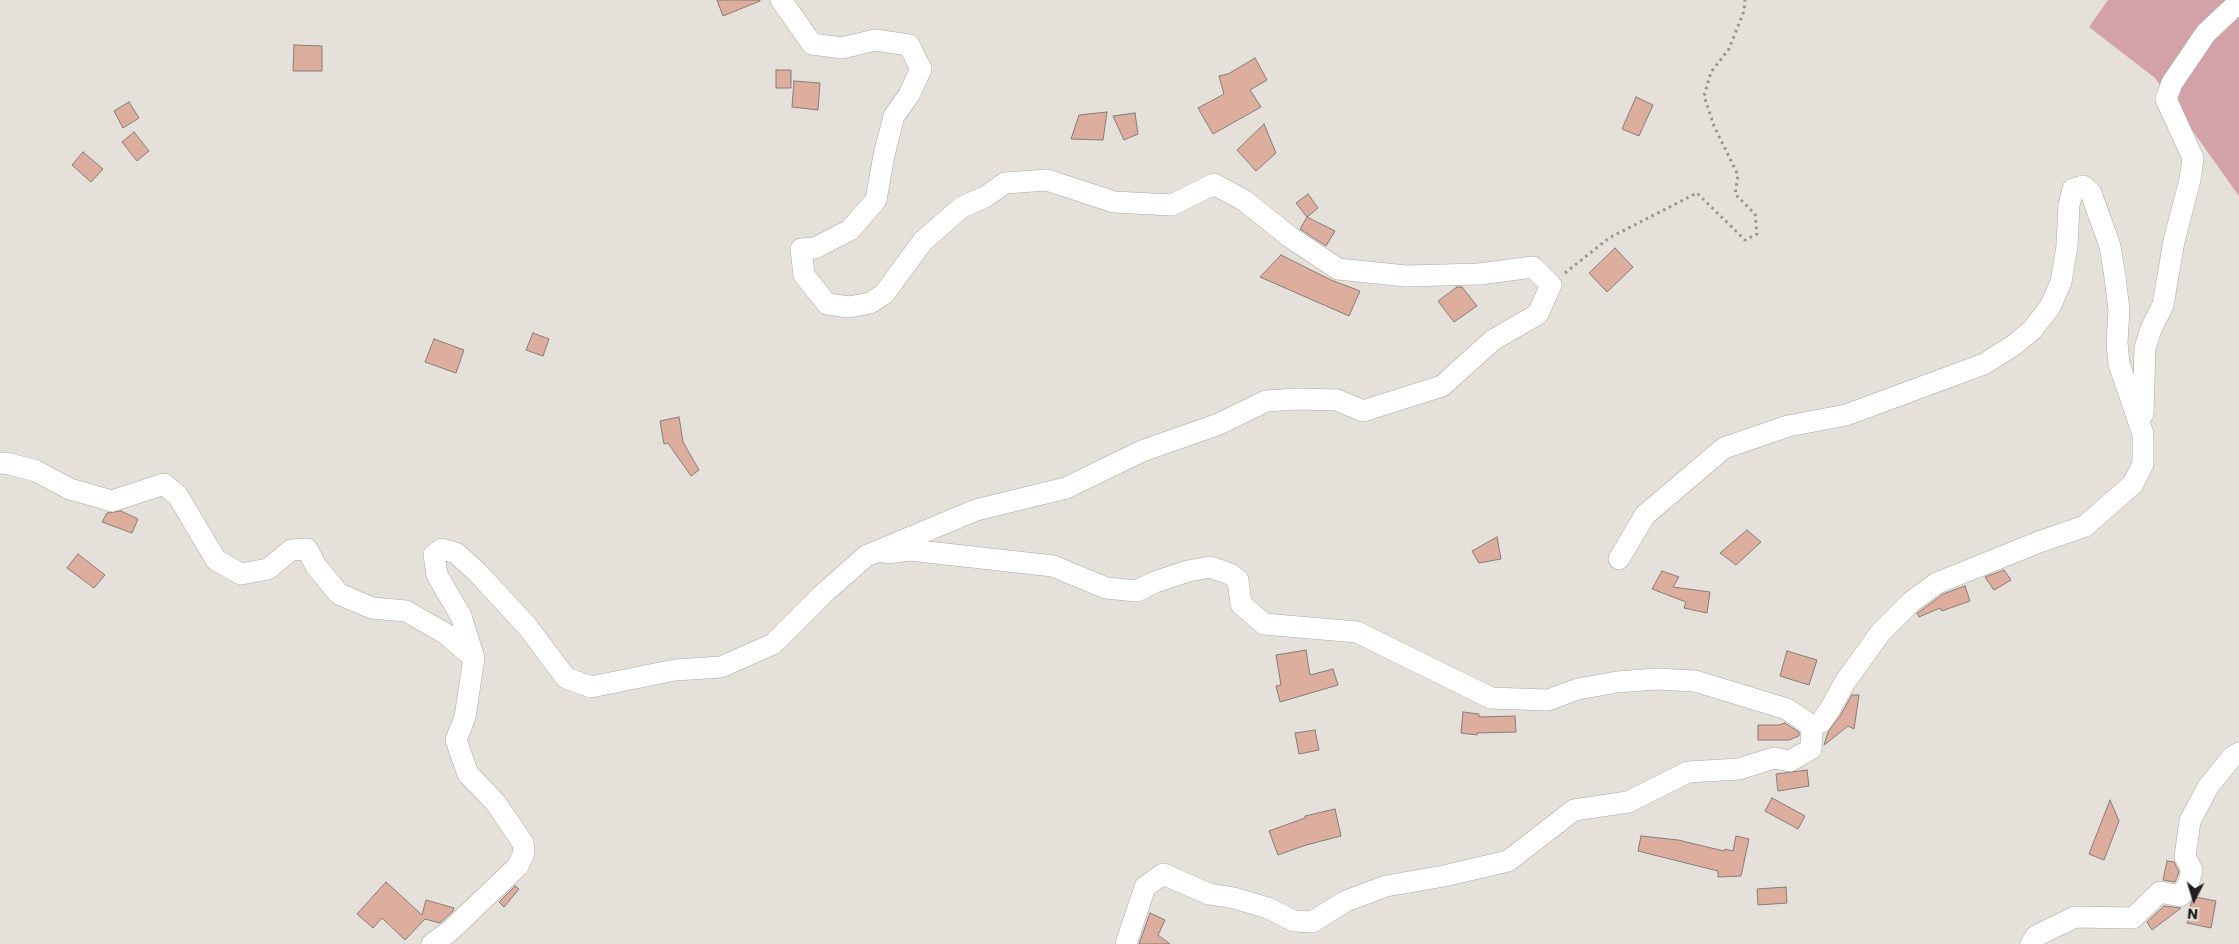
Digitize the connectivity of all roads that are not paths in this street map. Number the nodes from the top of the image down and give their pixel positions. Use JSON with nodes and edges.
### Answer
{"nodes":[{"id":1,"x":781,"y":0,"type":"edge"},
{"id":2,"x":2239,"y":2,"type":"edge"},
{"id":3,"x":2143,"y":434,"type":"junction"},
{"id":4,"x":0,"y":463,"type":"edge"},
{"id":5,"x":866,"y":556,"type":"junction"},
{"id":6,"x":1619,"y":559,"type":"dead end"},
{"id":7,"x":474,"y":658,"type":"junction"},
{"id":8,"x":1812,"y":726,"type":"junction"},
{"id":9,"x":2239,"y":753,"type":"edge"},
{"id":10,"x":432,"y":944,"type":"edge"},
{"id":11,"x":1126,"y":944,"type":"edge"},
{"id":12,"x":2031,"y":944,"type":"edge"}],
"edges":[{"from":1,"to":5,"type":"street"},
{"from":2,"to":3,"type":"street"},
{"from":3,"to":6,"type":"street"},
{"from":3,"to":8,"type":"street"},
{"from":4,"to":7,"type":"street"},
{"from":5,"to":7,"type":"street"},
{"from":5,"to":8,"type":"street"},
{"from":7,"to":10,"type":"street"},
{"from":8,"to":11,"type":"street"},
{"from":9,"to":12,"type":"street"}]}
